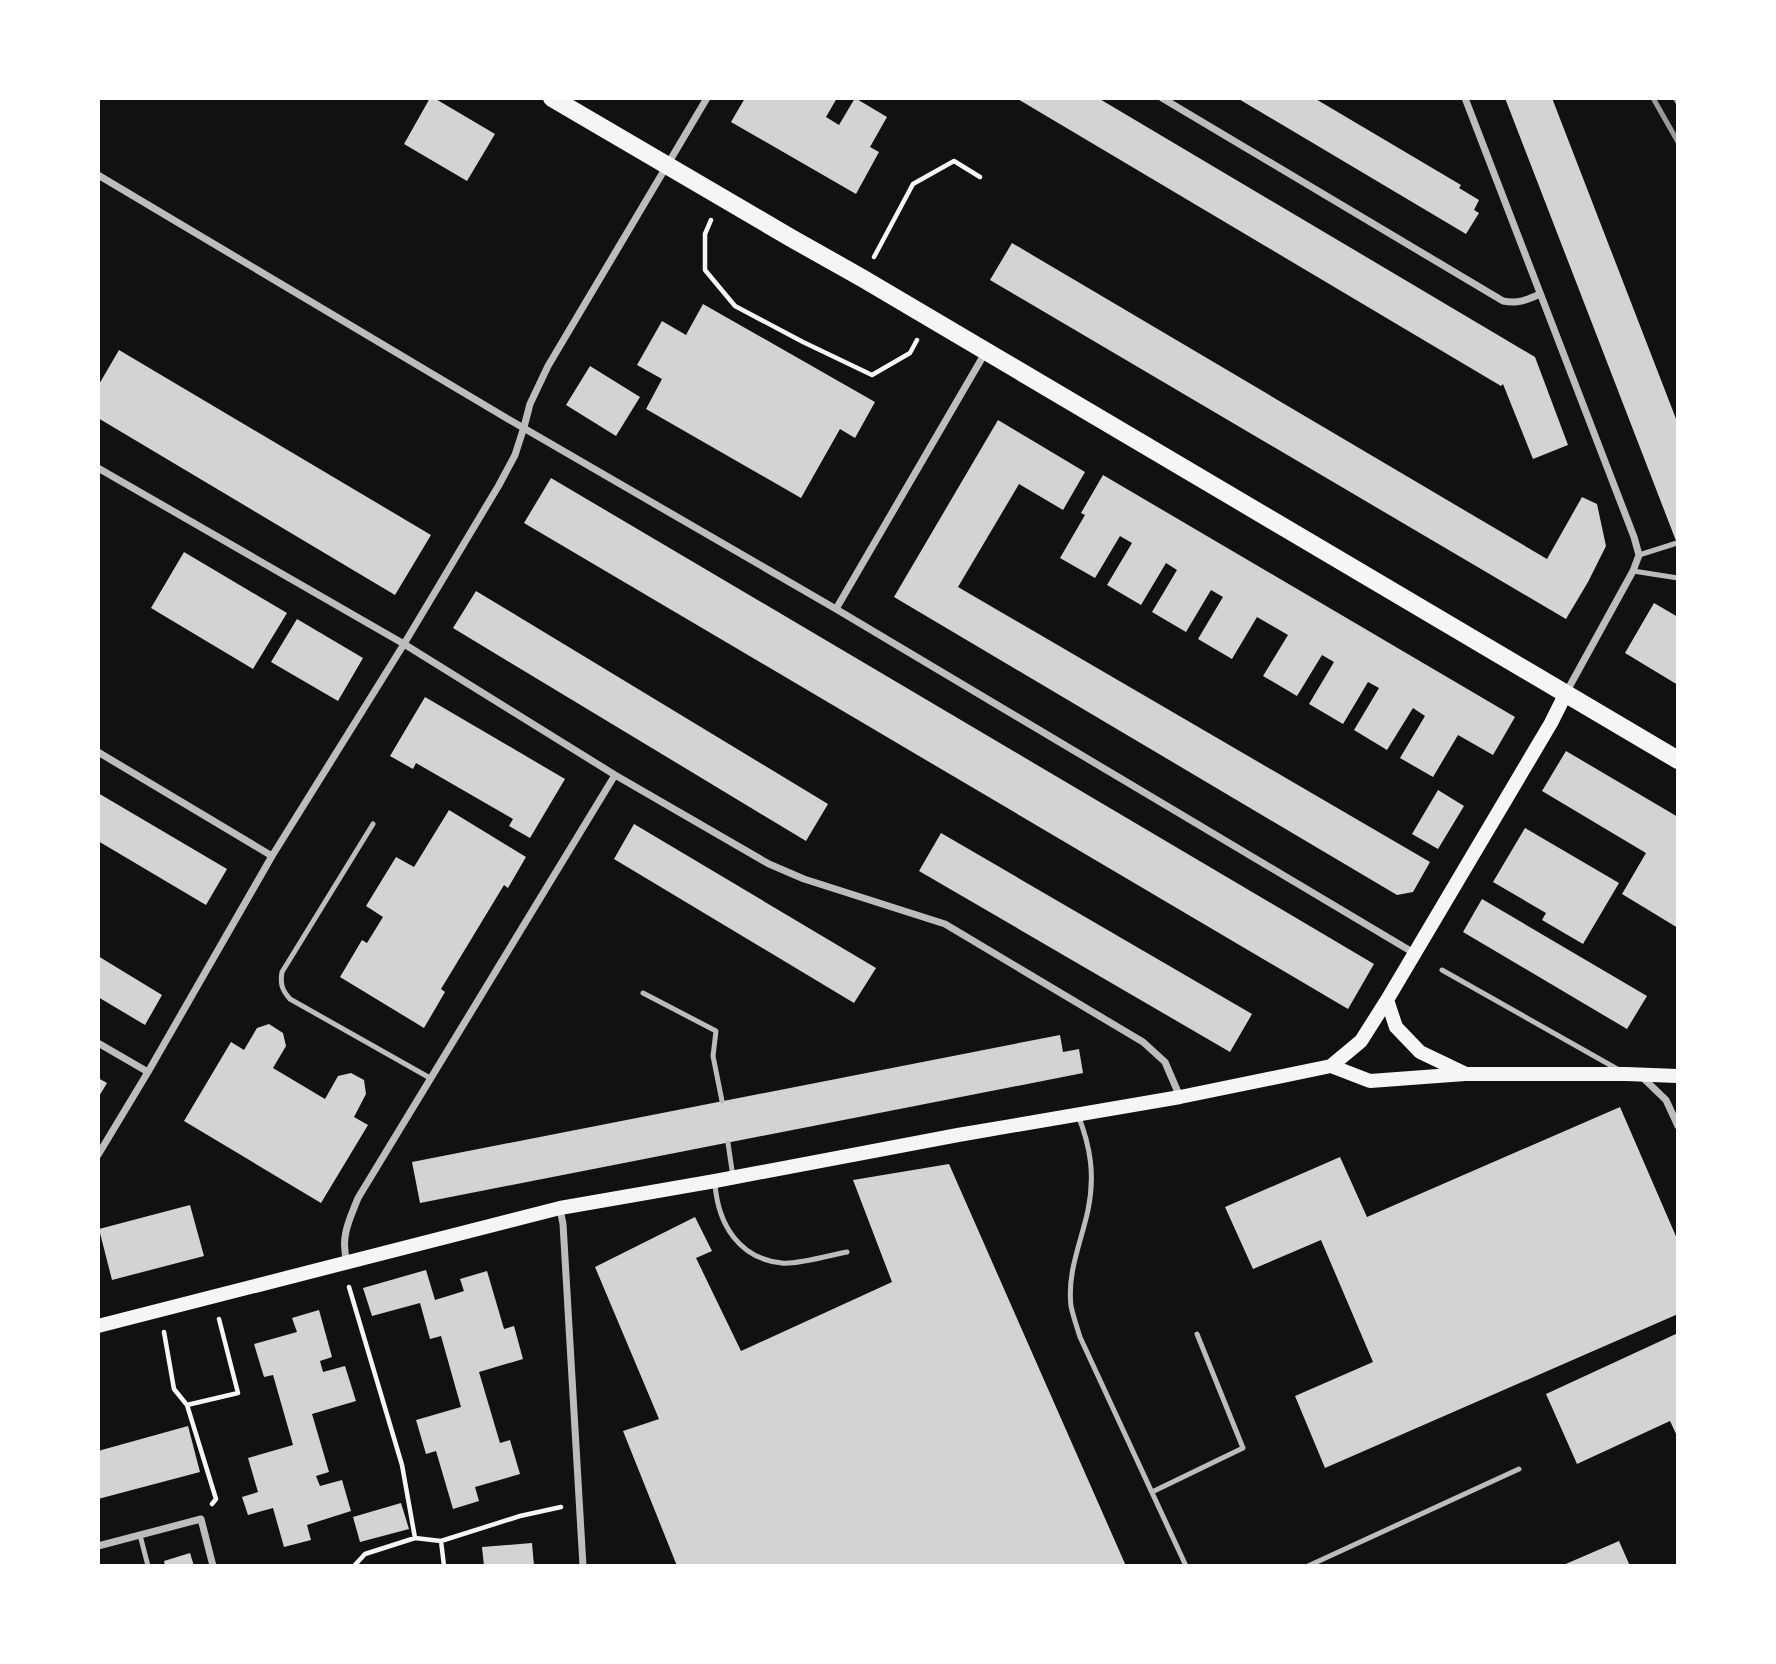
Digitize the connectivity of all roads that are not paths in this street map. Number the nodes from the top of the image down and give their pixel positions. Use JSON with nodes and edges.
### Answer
{"nodes":[{"id":1,"x":552,"y":98,"type":"edge"},
{"id":2,"x":708,"y":98,"type":"edge"},
{"id":3,"x":1162,"y":98,"type":"edge"},
{"id":4,"x":1465,"y":98,"type":"edge"},
{"id":5,"x":668,"y":166,"type":"junction"},
{"id":6,"x":98,"y":175,"type":"edge"},
{"id":7,"x":1540,"y":294,"type":"junction"},
{"id":8,"x":986,"y":352,"type":"junction"},
{"id":9,"x":524,"y":427,"type":"junction"},
{"id":10,"x":98,"y":468,"type":"edge"},
{"id":11,"x":1677,"y":543,"type":"edge"},
{"id":12,"x":1639,"y":555,"type":"junction"},
{"id":13,"x":1633,"y":570,"type":"junction"},
{"id":14,"x":1678,"y":578,"type":"edge"},
{"id":15,"x":836,"y":609,"type":"junction"},
{"id":16,"x":404,"y":644,"type":"junction"},
{"id":17,"x":1566,"y":693,"type":"junction"},
{"id":18,"x":98,"y":752,"type":"edge"},
{"id":19,"x":1678,"y":761,"type":"edge"},
{"id":20,"x":615,"y":775,"type":"junction"},
{"id":21,"x":373,"y":824,"type":"dead end"},
{"id":22,"x":272,"y":856,"type":"junction"},
{"id":23,"x":1413,"y":953,"type":"junction"},
{"id":24,"x":1442,"y":970,"type":"dead end"},
{"id":25,"x":643,"y":993,"type":"dead end"},
{"id":26,"x":1387,"y":1000,"type":"junction"},
{"id":27,"x":98,"y":1043,"type":"edge"},
{"id":28,"x":1331,"y":1066,"type":"junction"},
{"id":29,"x":148,"y":1072,"type":"junction"},
{"id":30,"x":1465,"y":1074,"type":"junction"},
{"id":31,"x":1633,"y":1074,"type":"junction"},
{"id":32,"x":1678,"y":1076,"type":"edge"},
{"id":33,"x":430,"y":1078,"type":"junction"},
{"id":34,"x":1180,"y":1097,"type":"junction"},
{"id":35,"x":722,"y":1101,"type":"dead end"},
{"id":36,"x":1079,"y":1115,"type":"junction"},
{"id":37,"x":1678,"y":1126,"type":"edge"},
{"id":38,"x":728,"y":1143,"type":"dead end"},
{"id":39,"x":98,"y":1155,"type":"edge"},
{"id":40,"x":733,"y":1177,"type":"junction"},
{"id":41,"x":715,"y":1181,"type":"junction"},
{"id":42,"x":560,"y":1208,"type":"junction"},
{"id":43,"x":846,"y":1252,"type":"dead end"},
{"id":44,"x":341,"y":1264,"type":"junction"},
{"id":45,"x":98,"y":1326,"type":"edge"},
{"id":46,"x":1197,"y":1334,"type":"dead end"},
{"id":47,"x":1519,"y":1469,"type":"dead end"},
{"id":48,"x":1152,"y":1492,"type":"junction"},
{"id":49,"x":140,"y":1535,"type":"junction"},
{"id":50,"x":98,"y":1546,"type":"edge"},
{"id":51,"x":148,"y":1566,"type":"edge"},
{"id":52,"x":213,"y":1566,"type":"edge"},
{"id":53,"x":583,"y":1566,"type":"edge"},
{"id":54,"x":1186,"y":1566,"type":"edge"},
{"id":55,"x":1308,"y":1566,"type":"edge"}],
"edges":[{"from":1,"to":5,"type":"main road"},
{"from":2,"to":5,"type":"street"},
{"from":3,"to":7,"type":"street"},
{"from":4,"to":7,"type":"street"},
{"from":5,"to":8,"type":"main road"},
{"from":5,"to":9,"type":"street"},
{"from":6,"to":9,"type":"street"},
{"from":7,"to":12,"type":"street"},
{"from":8,"to":15,"type":"street"},
{"from":8,"to":17,"type":"main road"},
{"from":9,"to":15,"type":"street"},
{"from":9,"to":16,"type":"street"},
{"from":10,"to":16,"type":"street"},
{"from":11,"to":12,"type":"lane"},
{"from":12,"to":13,"type":"street"},
{"from":13,"to":14,"type":"lane"},
{"from":13,"to":17,"type":"street"},
{"from":15,"to":23,"type":"street"},
{"from":16,"to":20,"type":"street"},
{"from":16,"to":22,"type":"street"},
{"from":17,"to":19,"type":"main road"},
{"from":17,"to":23,"type":"main road"},
{"from":18,"to":22,"type":"street"},
{"from":20,"to":33,"type":"street"},
{"from":20,"to":34,"type":"street"},
{"from":21,"to":33,"type":"lane"},
{"from":22,"to":29,"type":"street"},
{"from":23,"to":26,"type":"main road"},
{"from":24,"to":31,"type":"lane"},
{"from":25,"to":35,"type":"lane"},
{"from":26,"to":28,"type":"main road"},
{"from":26,"to":30,"type":"main road"},
{"from":27,"to":29,"type":"street"},
{"from":28,"to":30,"type":"main road"},
{"from":28,"to":34,"type":"main road"},
{"from":29,"to":39,"type":"street"},
{"from":30,"to":31,"type":"main road"},
{"from":31,"to":32,"type":"main road"},
{"from":31,"to":37,"type":"street"},
{"from":33,"to":44,"type":"street"},
{"from":34,"to":36,"type":"main road"},
{"from":36,"to":40,"type":"main road"},
{"from":36,"to":48,"type":"lane"},
{"from":38,"to":40,"type":"lane"},
{"from":40,"to":41,"type":"main road"},
{"from":41,"to":42,"type":"main road"},
{"from":41,"to":43,"type":"lane"},
{"from":42,"to":44,"type":"main road"},
{"from":42,"to":53,"type":"street"},
{"from":44,"to":45,"type":"main road"},
{"from":46,"to":48,"type":"lane"},
{"from":47,"to":55,"type":"lane"},
{"from":48,"to":54,"type":"lane"},
{"from":49,"to":50,"type":"street"},
{"from":49,"to":51,"type":"lane"},
{"from":49,"to":52,"type":"street"}]}
